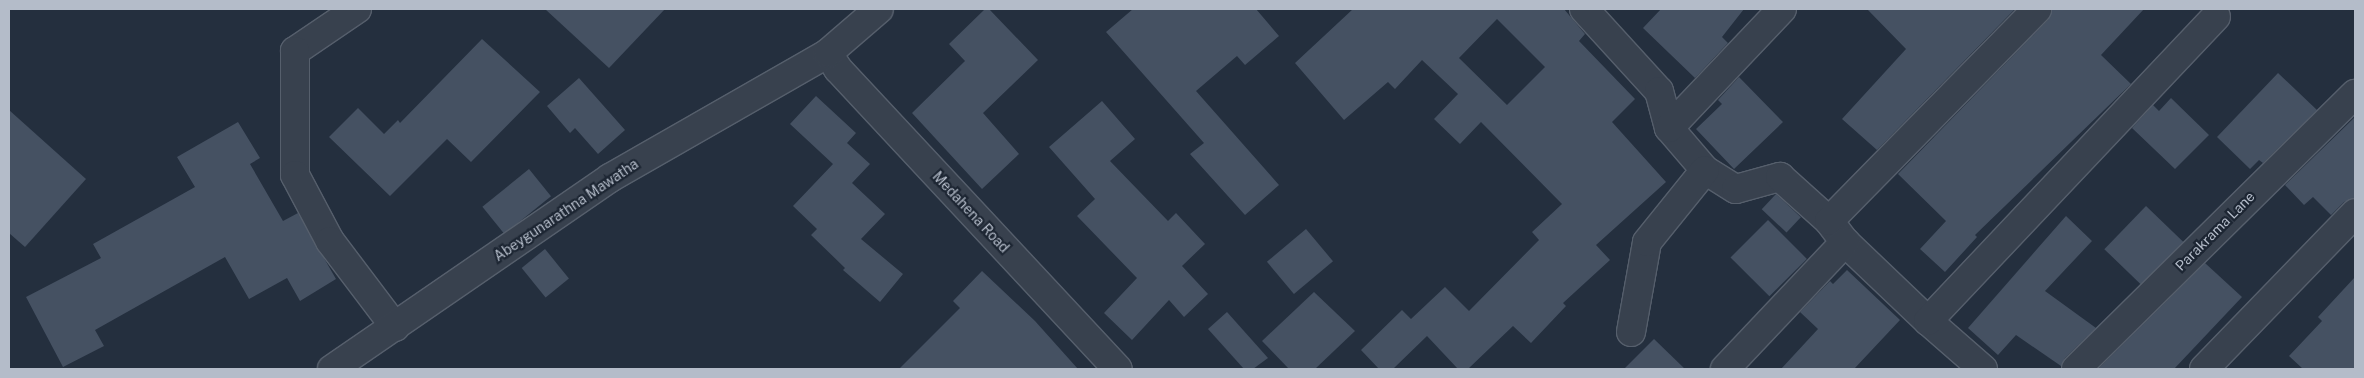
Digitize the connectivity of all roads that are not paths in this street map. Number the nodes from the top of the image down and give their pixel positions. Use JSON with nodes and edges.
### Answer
{"nodes":[{"id":1,"x":357,"y":9,"type":"edge"},
{"id":2,"x":879,"y":9,"type":"edge"},
{"id":3,"x":1584,"y":9,"type":"edge"},
{"id":4,"x":1782,"y":9,"type":"edge"},
{"id":5,"x":2037,"y":9,"type":"edge"},
{"id":6,"x":2216,"y":16,"type":"dead end"},
{"id":7,"x":828,"y":53,"type":"junction"},
{"id":8,"x":2355,"y":94,"type":"edge"},
{"id":9,"x":1669,"y":128,"type":"junction"},
{"id":10,"x":1705,"y":170,"type":"junction"},
{"id":11,"x":2355,"y":212,"type":"edge"},
{"id":12,"x":1829,"y":221,"type":"junction"},
{"id":13,"x":1845,"y":242,"type":"junction"},
{"id":14,"x":1928,"y":321,"type":"junction"},
{"id":15,"x":395,"y":327,"type":"junction"},
{"id":16,"x":1631,"y":332,"type":"dead end"},
{"id":17,"x":332,"y":369,"type":"edge"},
{"id":18,"x":1118,"y":369,"type":"edge"},
{"id":19,"x":1725,"y":369,"type":"edge"},
{"id":20,"x":1983,"y":369,"type":"edge"},
{"id":21,"x":2076,"y":369,"type":"edge"},
{"id":22,"x":2204,"y":369,"type":"edge"}],
"edges":[{"from":1,"to":15,"type":"street"},
{"from":2,"to":7,"type":"street","name":"Abeygunarathna Mawatha"},
{"from":3,"to":9,"type":"street"},
{"from":4,"to":9,"type":"street"},
{"from":5,"to":12,"type":"street"},
{"from":6,"to":14,"type":"street"},
{"from":7,"to":15,"type":"street","name":"Abeygunarathna Mawatha"},
{"from":7,"to":18,"type":"street","name":"Medahena Road"},
{"from":8,"to":21,"type":"street","name":"Parakrama Lane"},
{"from":9,"to":10,"type":"street"},
{"from":10,"to":12,"type":"street"},
{"from":10,"to":16,"type":"street"},
{"from":11,"to":22,"type":"street"},
{"from":12,"to":13,"type":"street"},
{"from":13,"to":14,"type":"street"},
{"from":13,"to":19,"type":"street"},
{"from":14,"to":20,"type":"street"},
{"from":15,"to":17,"type":"street","name":"Abeygunarathna Mawatha"}]}
